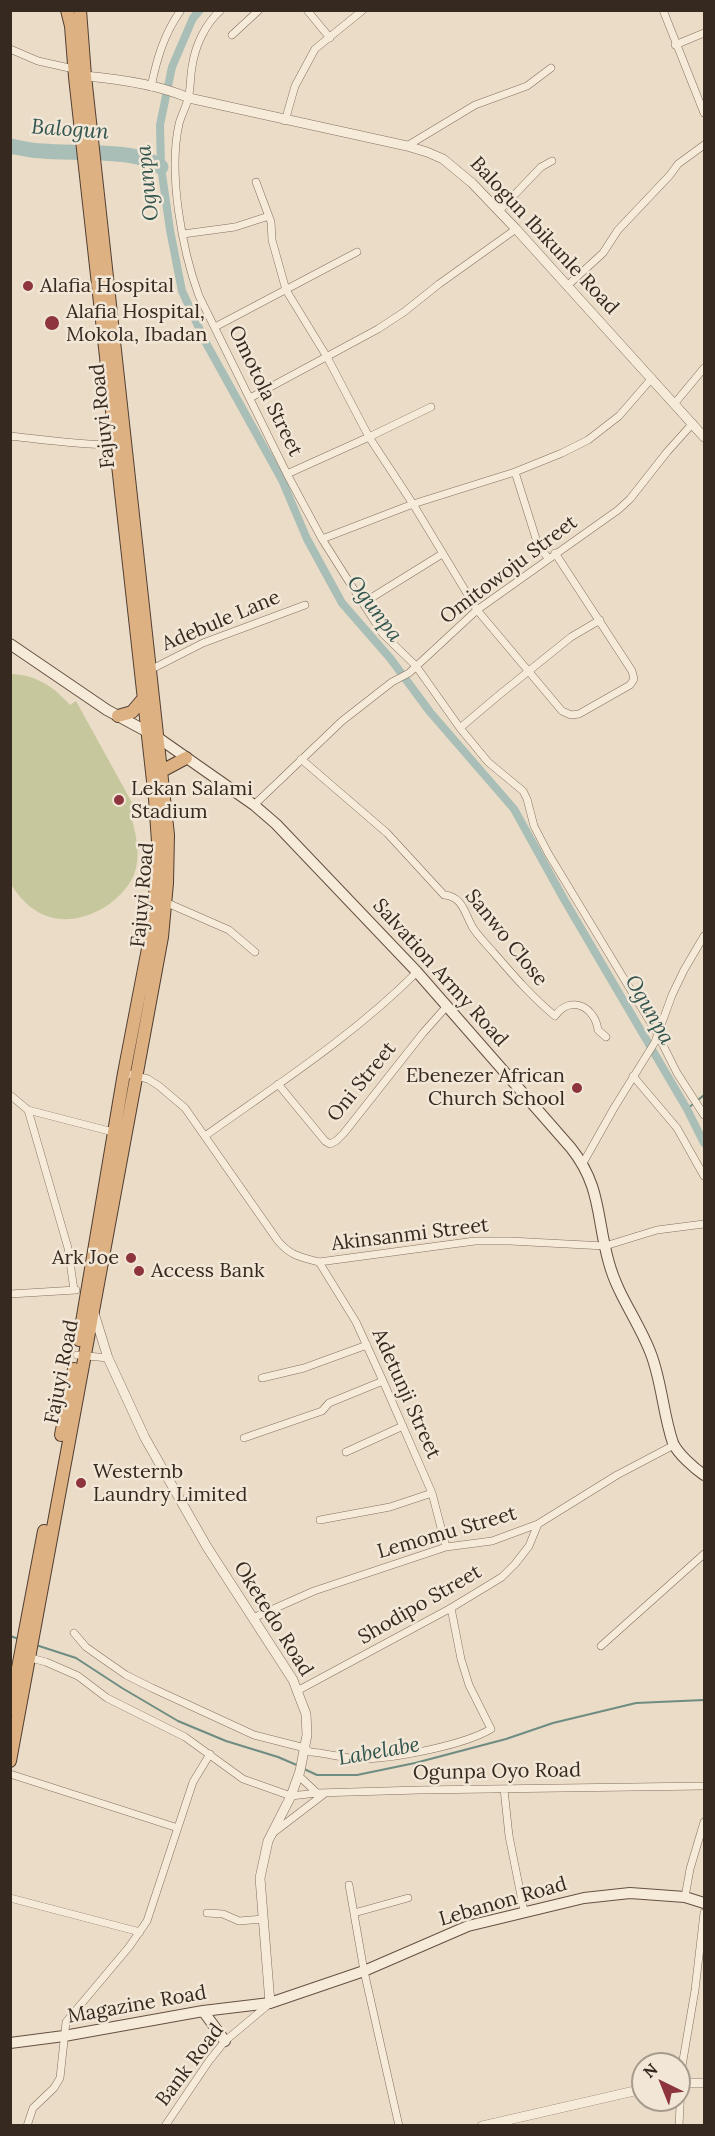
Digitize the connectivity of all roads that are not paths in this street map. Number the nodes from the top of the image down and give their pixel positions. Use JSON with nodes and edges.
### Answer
{"nodes":[{"id":1,"x":67,"y":10,"type":"edge"},
{"id":2,"x":80,"y":10,"type":"edge"},
{"id":3,"x":181,"y":10,"type":"edge"},
{"id":4,"x":221,"y":10,"type":"edge"},
{"id":5,"x":260,"y":10,"type":"edge"},
{"id":6,"x":307,"y":10,"type":"edge"},
{"id":7,"x":363,"y":10,"type":"edge"},
{"id":8,"x":663,"y":10,"type":"edge"},
{"id":9,"x":76,"y":25,"type":"junction"},
{"id":10,"x":705,"y":33,"type":"edge"},
{"id":11,"x":232,"y":34,"type":"dead end"},
{"id":12,"x":330,"y":38,"type":"junction"},
{"id":13,"x":675,"y":45,"type":"junction"},
{"id":14,"x":10,"y":49,"type":"edge"},
{"id":15,"x":551,"y":68,"type":"dead end"},
{"id":16,"x":74,"y":69,"type":"junction"},
{"id":17,"x":85,"y":76,"type":"junction"},
{"id":18,"x":155,"y":88,"type":"junction"},
{"id":19,"x":189,"y":98,"type":"junction"},
{"id":20,"x":705,"y":113,"type":"edge"},
{"id":21,"x":285,"y":121,"type":"junction"},
{"id":22,"x":705,"y":145,"type":"edge"},
{"id":23,"x":407,"y":146,"type":"junction"},
{"id":24,"x":88,"y":152,"type":"junction"},
{"id":25,"x":552,"y":161,"type":"dead end"},
{"id":26,"x":256,"y":182,"type":"dead end"},
{"id":27,"x":499,"y":211,"type":"junction"},
{"id":28,"x":269,"y":216,"type":"junction"},
{"id":29,"x":516,"y":230,"type":"junction"},
{"id":30,"x":183,"y":234,"type":"junction"},
{"id":31,"x":357,"y":252,"type":"dead end"},
{"id":32,"x":567,"y":286,"type":"junction"},
{"id":33,"x":286,"y":290,"type":"junction"},
{"id":34,"x":215,"y":327,"type":"junction"},
{"id":35,"x":327,"y":357,"type":"junction"},
{"id":36,"x":705,"y":368,"type":"edge"},
{"id":37,"x":652,"y":378,"type":"junction"},
{"id":38,"x":250,"y":398,"type":"junction"},
{"id":39,"x":675,"y":404,"type":"junction"},
{"id":40,"x":431,"y":407,"type":"dead end"},
{"id":41,"x":693,"y":423,"type":"junction"},
{"id":42,"x":10,"y":436,"type":"edge"},
{"id":43,"x":369,"y":437,"type":"junction"},
{"id":44,"x":705,"y":437,"type":"edge"},
{"id":45,"x":116,"y":445,"type":"junction"},
{"id":46,"x":515,"y":472,"type":"junction"},
{"id":47,"x":287,"y":474,"type":"junction"},
{"id":48,"x":413,"y":504,"type":"junction"},
{"id":49,"x":322,"y":539,"type":"junction"},
{"id":50,"x":442,"y":554,"type":"junction"},
{"id":51,"x":551,"y":556,"type":"junction"},
{"id":52,"x":363,"y":603,"type":"junction"},
{"id":53,"x":305,"y":605,"type":"dead end"},
{"id":54,"x":477,"y":610,"type":"junction"},
{"id":55,"x":600,"y":620,"type":"junction"},
{"id":56,"x":10,"y":644,"type":"edge"},
{"id":57,"x":416,"y":666,"type":"junction"},
{"id":58,"x":150,"y":670,"type":"junction"},
{"id":59,"x":529,"y":672,"type":"junction"},
{"id":60,"x":143,"y":699,"type":"junction"},
{"id":61,"x":118,"y":716,"type":"junction"},
{"id":62,"x":460,"y":728,"type":"junction"},
{"id":63,"x":151,"y":733,"type":"junction"},
{"id":64,"x":186,"y":758,"type":"junction"},
{"id":65,"x":301,"y":759,"type":"junction"},
{"id":66,"x":160,"y":772,"type":"junction"},
{"id":67,"x":254,"y":805,"type":"junction"},
{"id":68,"x":165,"y":902,"type":"junction"},
{"id":69,"x":705,"y":936,"type":"edge"},
{"id":70,"x":255,"y":952,"type":"dead end"},
{"id":71,"x":417,"y":972,"type":"junction"},
{"id":72,"x":447,"y":1006,"type":"junction"},
{"id":73,"x":606,"y":1037,"type":"dead end"},
{"id":74,"x":656,"y":1038,"type":"junction"},
{"id":75,"x":130,"y":1074,"type":"junction"},
{"id":76,"x":633,"y":1076,"type":"junction"},
{"id":77,"x":278,"y":1084,"type":"junction"},
{"id":78,"x":10,"y":1095,"type":"edge"},
{"id":79,"x":28,"y":1110,"type":"junction"},
{"id":80,"x":705,"y":1115,"type":"edge"},
{"id":81,"x":119,"y":1134,"type":"junction"},
{"id":82,"x":205,"y":1136,"type":"junction"},
{"id":83,"x":583,"y":1163,"type":"junction"},
{"id":84,"x":705,"y":1176,"type":"edge"},
{"id":85,"x":705,"y":1224,"type":"edge"},
{"id":86,"x":605,"y":1246,"type":"junction"},
{"id":87,"x":319,"y":1262,"type":"junction"},
{"id":88,"x":74,"y":1290,"type":"junction"},
{"id":89,"x":87,"y":1293,"type":"junction"},
{"id":90,"x":10,"y":1294,"type":"edge"},
{"id":91,"x":93,"y":1310,"type":"junction"},
{"id":92,"x":367,"y":1345,"type":"junction"},
{"id":93,"x":81,"y":1355,"type":"junction"},
{"id":94,"x":108,"y":1358,"type":"junction"},
{"id":95,"x":262,"y":1378,"type":"dead end"},
{"id":96,"x":383,"y":1381,"type":"junction"},
{"id":97,"x":403,"y":1426,"type":"junction"},
{"id":98,"x":244,"y":1438,"type":"dead end"},
{"id":99,"x":674,"y":1445,"type":"junction"},
{"id":100,"x":346,"y":1452,"type":"dead end"},
{"id":101,"x":705,"y":1475,"type":"edge"},
{"id":102,"x":432,"y":1493,"type":"junction"},
{"id":103,"x":320,"y":1520,"type":"dead end"},
{"id":104,"x":538,"y":1524,"type":"junction"},
{"id":105,"x":446,"y":1547,"type":"junction"},
{"id":106,"x":705,"y":1554,"type":"edge"},
{"id":107,"x":451,"y":1608,"type":"junction"},
{"id":108,"x":253,"y":1618,"type":"junction"},
{"id":109,"x":74,"y":1634,"type":"dead end"},
{"id":110,"x":601,"y":1646,"type":"dead end"},
{"id":111,"x":26,"y":1653,"type":"junction"},
{"id":112,"x":297,"y":1691,"type":"junction"},
{"id":113,"x":10,"y":1710,"type":"edge"},
{"id":114,"x":305,"y":1750,"type":"junction"},
{"id":115,"x":210,"y":1754,"type":"junction"},
{"id":116,"x":10,"y":1761,"type":"edge"},
{"id":117,"x":299,"y":1773,"type":"junction"},
{"id":118,"x":10,"y":1774,"type":"edge"},
{"id":119,"x":705,"y":1786,"type":"edge"},
{"id":120,"x":504,"y":1789,"type":"junction"},
{"id":121,"x":320,"y":1793,"type":"junction"},
{"id":122,"x":291,"y":1796,"type":"junction"},
{"id":123,"x":705,"y":1822,"type":"edge"},
{"id":124,"x":178,"y":1828,"type":"junction"},
{"id":125,"x":272,"y":1835,"type":"junction"},
{"id":126,"x":349,"y":1885,"type":"dead end"},
{"id":127,"x":685,"y":1897,"type":"junction"},
{"id":128,"x":10,"y":1898,"type":"edge"},
{"id":129,"x":408,"y":1898,"type":"dead end"},
{"id":130,"x":705,"y":1903,"type":"edge"},
{"id":131,"x":525,"y":1911,"type":"junction"},
{"id":132,"x":207,"y":1913,"type":"dead end"},
{"id":133,"x":354,"y":1913,"type":"junction"},
{"id":134,"x":705,"y":1913,"type":"edge"},
{"id":135,"x":263,"y":1919,"type":"junction"},
{"id":136,"x":140,"y":1932,"type":"junction"},
{"id":137,"x":364,"y":1971,"type":"junction"},
{"id":138,"x":270,"y":2003,"type":"junction"},
{"id":139,"x":202,"y":2011,"type":"junction"},
{"id":140,"x":64,"y":2036,"type":"junction"},
{"id":141,"x":225,"y":2041,"type":"junction"},
{"id":142,"x":10,"y":2043,"type":"edge"},
{"id":143,"x":685,"y":2052,"type":"edge"},
{"id":144,"x":631,"y":2092,"type":"edge"},
{"id":145,"x":27,"y":2126,"type":"edge"},
{"id":146,"x":165,"y":2126,"type":"edge"},
{"id":147,"x":399,"y":2126,"type":"edge"},
{"id":148,"x":482,"y":2126,"type":"edge"}],
"edges":[{"from":1,"to":9,"type":"highway"},
{"from":2,"to":9,"type":"highway"},
{"from":3,"to":18,"type":"street"},
{"from":4,"to":19,"type":"street","name":"Omotola Street"},
{"from":5,"to":11,"type":"street"},
{"from":6,"to":12,"type":"street"},
{"from":7,"to":12,"type":"street"},
{"from":8,"to":13,"type":"street"},
{"from":9,"to":16,"type":"highway","name":"Fajuyi Road"},
{"from":9,"to":17,"type":"highway","name":"Fajuyi Road"},
{"from":10,"to":13,"type":"street"},
{"from":12,"to":21,"type":"street"},
{"from":13,"to":20,"type":"street"},
{"from":14,"to":16,"type":"street"},
{"from":15,"to":23,"type":"street"},
{"from":16,"to":24,"type":"highway","name":"Fajuyi Road"},
{"from":17,"to":18,"type":"street","name":"Balogun Ibikunle Road"},
{"from":17,"to":24,"type":"highway","name":"Fajuyi Road"},
{"from":18,"to":19,"type":"street","name":"Balogun Ibikunle Road"},
{"from":19,"to":21,"type":"street","name":"Balogun Ibikunle Road"},
{"from":19,"to":30,"type":"street","name":"Omotola Street"},
{"from":21,"to":23,"type":"street","name":"Balogun Ibikunle Road"},
{"from":22,"to":32,"type":"street"},
{"from":23,"to":27,"type":"street","name":"Balogun Ibikunle Road"},
{"from":24,"to":45,"type":"highway","name":"Fajuyi Road"},
{"from":24,"to":58,"type":"highway","name":"Fajuyi Road"},
{"from":25,"to":27,"type":"street"},
{"from":26,"to":28,"type":"street"},
{"from":27,"to":29,"type":"street","name":"Balogun Ibikunle Road"},
{"from":28,"to":30,"type":"street"},
{"from":28,"to":33,"type":"street"},
{"from":29,"to":32,"type":"street","name":"Balogun Ibikunle Road"},
{"from":29,"to":35,"type":"street"},
{"from":30,"to":34,"type":"street","name":"Omotola Street"},
{"from":31,"to":33,"type":"street"},
{"from":32,"to":37,"type":"street","name":"Balogun Ibikunle Road"},
{"from":33,"to":34,"type":"street"},
{"from":33,"to":35,"type":"street"},
{"from":34,"to":38,"type":"street","name":"Omotola Street"},
{"from":35,"to":38,"type":"street"},
{"from":35,"to":43,"type":"street"},
{"from":36,"to":39,"type":"street"},
{"from":37,"to":39,"type":"street","name":"Balogun Ibikunle Road"},
{"from":37,"to":46,"type":"street"},
{"from":38,"to":47,"type":"street","name":"Omotola Street"},
{"from":39,"to":41,"type":"street","name":"Balogun Ibikunle Road"},
{"from":40,"to":43,"type":"street"},
{"from":41,"to":44,"type":"street","name":"Balogun Ibikunle Road"},
{"from":41,"to":51,"type":"street","name":"Omitowoju Street"},
{"from":42,"to":45,"type":"street"},
{"from":43,"to":47,"type":"street"},
{"from":43,"to":48,"type":"street"},
{"from":45,"to":60,"type":"highway","name":"Fajuyi Road"},
{"from":46,"to":48,"type":"street"},
{"from":46,"to":51,"type":"street"},
{"from":47,"to":49,"type":"street","name":"Omotola Street"},
{"from":48,"to":49,"type":"street"},
{"from":48,"to":50,"type":"street"},
{"from":49,"to":52,"type":"street","name":"Omotola Street"},
{"from":50,"to":52,"type":"street"},
{"from":50,"to":54,"type":"street"},
{"from":51,"to":54,"type":"street","name":"Omitowoju Street"},
{"from":51,"to":55,"type":"street"},
{"from":52,"to":57,"type":"street","name":"Omotola Street"},
{"from":53,"to":58,"type":"street","name":"Adebule Lane"},
{"from":54,"to":57,"type":"street","name":"Omitowoju Street"},
{"from":54,"to":59,"type":"street"},
{"from":55,"to":59,"type":"street"},
{"from":55,"to":59,"type":"street"},
{"from":56,"to":61,"type":"main road","name":"Salvation Army Road"},
{"from":57,"to":62,"type":"street","name":"Omotola Street"},
{"from":57,"to":65,"type":"street","name":"Omitowoju Street"},
{"from":58,"to":63,"type":"highway","name":"Fajuyi Road"},
{"from":59,"to":62,"type":"street"},
{"from":60,"to":61,"type":"highway"},
{"from":60,"to":63,"type":"highway","name":"Fajuyi Road"},
{"from":61,"to":63,"type":"main road","name":"Salvation Army Road"},
{"from":62,"to":74,"type":"street","name":"Omotola Street"},
{"from":63,"to":64,"type":"main road","name":"Salvation Army Road"},
{"from":63,"to":66,"type":"highway","name":"Fajuyi Road"},
{"from":63,"to":75,"type":"highway","name":"Fajuyi Road"},
{"from":64,"to":66,"type":"highway"},
{"from":64,"to":67,"type":"main road","name":"Salvation Army Road"},
{"from":65,"to":67,"type":"street","name":"Omitowoju Street"},
{"from":65,"to":73,"type":"street","name":"Sanwo Close"},
{"from":66,"to":68,"type":"highway","name":"Fajuyi Road"},
{"from":67,"to":71,"type":"main road","name":"Salvation Army Road"},
{"from":68,"to":70,"type":"street"},
{"from":68,"to":75,"type":"highway","name":"Fajuyi Road"},
{"from":69,"to":74,"type":"street"},
{"from":71,"to":72,"type":"main road","name":"Salvation Army Road"},
{"from":71,"to":77,"type":"street"},
{"from":72,"to":77,"type":"street","name":"Oni Street"},
{"from":72,"to":83,"type":"main road","name":"Salvation Army Road"},
{"from":74,"to":76,"type":"street"},
{"from":74,"to":80,"type":"street","name":"Omotola Street"},
{"from":75,"to":81,"type":"highway","name":"Fajuyi Road"},
{"from":75,"to":82,"type":"street","name":"Akinsanmi Street"},
{"from":76,"to":83,"type":"street"},
{"from":76,"to":84,"type":"street"},
{"from":77,"to":82,"type":"street"},
{"from":78,"to":79,"type":"street"},
{"from":79,"to":81,"type":"street"},
{"from":79,"to":88,"type":"street"},
{"from":81,"to":89,"type":"highway","name":"Fajuyi Road"},
{"from":81,"to":91,"type":"highway","name":"Fajuyi Road"},
{"from":82,"to":87,"type":"street","name":"Akinsanmi Street"},
{"from":83,"to":86,"type":"main road","name":"Salvation Army Road"},
{"from":85,"to":86,"type":"street"},
{"from":86,"to":87,"type":"street","name":"Akinsanmi Street"},
{"from":86,"to":99,"type":"main road","name":"Salvation Army Road"},
{"from":87,"to":92,"type":"street","name":"Adetunji Street"},
{"from":88,"to":89,"type":"street"},
{"from":88,"to":90,"type":"street"},
{"from":89,"to":93,"type":"highway","name":"Fajuyi Road"},
{"from":91,"to":93,"type":"highway","name":"Fajuyi Road"},
{"from":91,"to":94,"type":"street","name":"Oketedo Road"},
{"from":92,"to":95,"type":"street"},
{"from":92,"to":96,"type":"street","name":"Adetunji Street"},
{"from":93,"to":94,"type":"street"},
{"from":93,"to":111,"type":"highway","name":"Fajuyi Road"},
{"from":94,"to":108,"type":"street","name":"Oketedo Road"},
{"from":96,"to":97,"type":"street","name":"Adetunji Street"},
{"from":96,"to":98,"type":"street"},
{"from":97,"to":100,"type":"street"},
{"from":97,"to":102,"type":"street","name":"Adetunji Street"},
{"from":99,"to":101,"type":"main road"},
{"from":99,"to":104,"type":"street","name":"Lemomu Street"},
{"from":102,"to":103,"type":"street"},
{"from":102,"to":105,"type":"street","name":"Adetunji Street"},
{"from":104,"to":105,"type":"street","name":"Lemomu Street"},
{"from":104,"to":107,"type":"street","name":"Shodipo Street"},
{"from":105,"to":108,"type":"street","name":"Lemomu Street"},
{"from":106,"to":110,"type":"street"},
{"from":107,"to":112,"type":"street","name":"Shodipo Street"},
{"from":107,"to":114,"type":"street"},
{"from":108,"to":112,"type":"street","name":"Oketedo Road"},
{"from":109,"to":114,"type":"street"},
{"from":111,"to":113,"type":"highway","name":"Fajuyi Road"},
{"from":111,"to":115,"type":"street"},
{"from":111,"to":116,"type":"highway","name":"Fajuyi Road"},
{"from":112,"to":114,"type":"street","name":"Oketedo Road"},
{"from":114,"to":117,"type":"street","name":"Oketedo Road"},
{"from":115,"to":122,"type":"street"},
{"from":115,"to":124,"type":"street"},
{"from":117,"to":121,"type":"street"},
{"from":117,"to":122,"type":"street","name":"Oketedo Road"},
{"from":118,"to":124,"type":"street"},
{"from":119,"to":120,"type":"street","name":"Ogunpa Oyo Road"},
{"from":120,"to":121,"type":"street","name":"Ogunpa Oyo Road"},
{"from":120,"to":131,"type":"street"},
{"from":121,"to":122,"type":"street","name":"Ogunpa Oyo Road"},
{"from":121,"to":125,"type":"street"},
{"from":122,"to":125,"type":"street","name":"Oketedo Road"},
{"from":123,"to":127,"type":"street"},
{"from":124,"to":136,"type":"street"},
{"from":125,"to":135,"type":"street","name":"Oketedo Road"},
{"from":126,"to":133,"type":"street"},
{"from":127,"to":130,"type":"main road","name":"Lebanon Road"},
{"from":127,"to":131,"type":"main road","name":"Lebanon Road"},
{"from":128,"to":136,"type":"street"},
{"from":129,"to":133,"type":"street"},
{"from":131,"to":137,"type":"main road","name":"Lebanon Road"},
{"from":132,"to":135,"type":"street"},
{"from":133,"to":137,"type":"street"},
{"from":134,"to":143,"type":"street"},
{"from":135,"to":138,"type":"street","name":"Oketedo Road"},
{"from":136,"to":140,"type":"street"},
{"from":137,"to":138,"type":"main road","name":"Lebanon Road"},
{"from":137,"to":147,"type":"street"},
{"from":138,"to":139,"type":"main road","name":"Magazine Road"},
{"from":138,"to":141,"type":"street","name":"Bank Road"},
{"from":139,"to":140,"type":"main road","name":"Magazine Road"},
{"from":139,"to":141,"type":"main road"},
{"from":140,"to":142,"type":"main road","name":"Magazine Road"},
{"from":140,"to":145,"type":"street"},
{"from":141,"to":146,"type":"street","name":"Bank Road"},
{"from":144,"to":148,"type":"street"}]}
